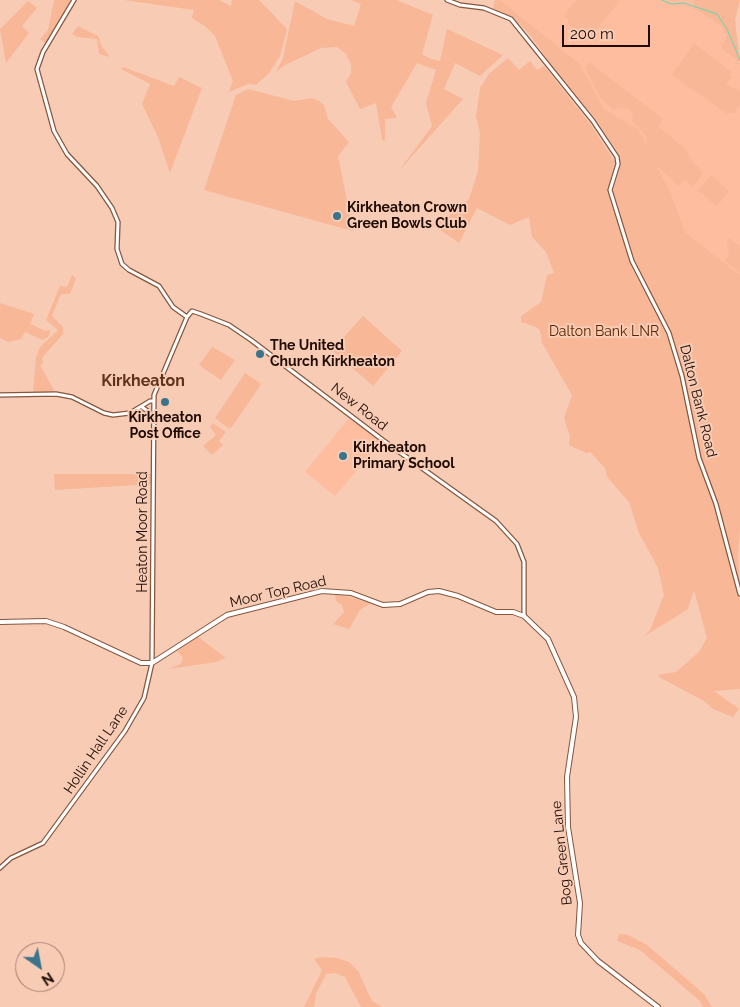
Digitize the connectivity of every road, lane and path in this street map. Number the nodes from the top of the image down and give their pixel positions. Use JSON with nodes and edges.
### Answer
{"nodes":[{"id":1,"x":74,"y":0,"type":"edge"},
{"id":2,"x":447,"y":0,"type":"edge"},
{"id":3,"x":192,"y":311,"type":"joint"},
{"id":4,"x":187,"y":317,"type":"junction"},
{"id":5,"x":0,"y":395,"type":"edge"},
{"id":6,"x":154,"y":401,"type":"junction"},
{"id":7,"x":141,"y":407,"type":"junction"},
{"id":8,"x":154,"y":415,"type":"junction"},
{"id":9,"x":740,"y":594,"type":"edge"},
{"id":10,"x":524,"y":616,"type":"junction"},
{"id":11,"x":0,"y":622,"type":"edge"},
{"id":12,"x":152,"y":663,"type":"junction"},
{"id":13,"x":0,"y":868,"type":"edge"},
{"id":14,"x":658,"y":1007,"type":"edge"}],
"edges":[{"from":1,"to":4,"type":"street"},
{"from":2,"to":9,"type":"street","name":"Dalton Bank Road"},
{"from":3,"to":4,"type":"street","name":"Heaton Moor Road"},
{"from":3,"to":10,"type":"street","name":"New Road"},
{"from":4,"to":6,"type":"street","name":"Heaton Moor Road"},
{"from":5,"to":7,"type":"street"},
{"from":6,"to":7,"type":"street"},
{"from":6,"to":8,"type":"street","name":"Heaton Moor Road"},
{"from":7,"to":8,"type":"street"},
{"from":8,"to":12,"type":"street","name":"Heaton Moor Road"},
{"from":10,"to":12,"type":"main road","name":"Moor Top Road"},
{"from":10,"to":14,"type":"main road","name":"Bog Green Lane"},
{"from":11,"to":12,"type":"main road"},
{"from":12,"to":13,"type":"street","name":"Hollin Hall Lane"}]}
